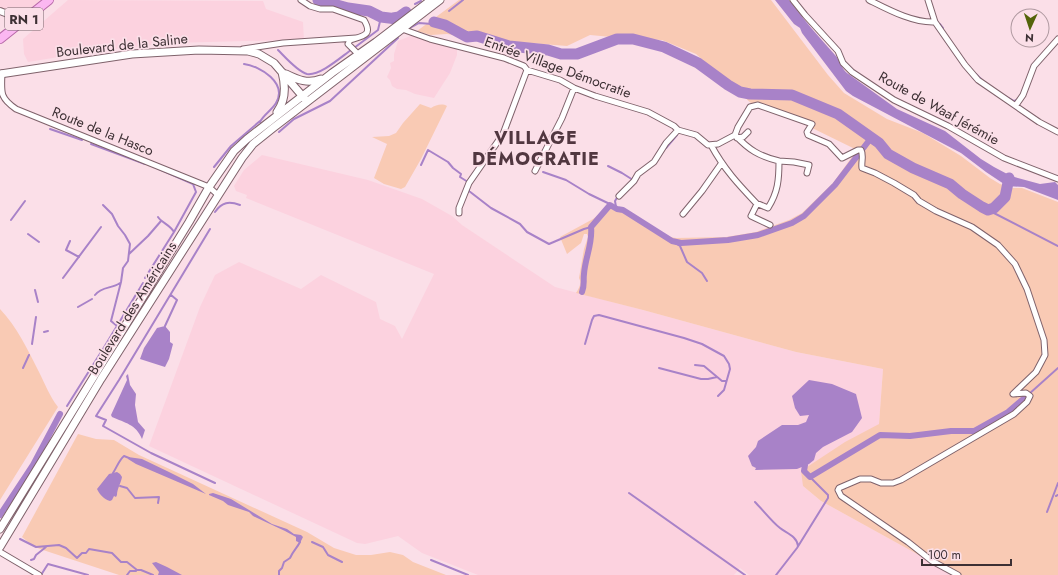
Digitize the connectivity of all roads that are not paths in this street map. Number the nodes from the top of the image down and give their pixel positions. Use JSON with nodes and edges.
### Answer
{"nodes":[{"id":1,"x":48,"y":0,"type":"edge"},
{"id":2,"x":301,"y":0,"type":"edge"},
{"id":3,"x":431,"y":0,"type":"edge"},
{"id":4,"x":440,"y":0,"type":"edge"},
{"id":5,"x":794,"y":0,"type":"edge"},
{"id":6,"x":870,"y":0,"type":"edge"},
{"id":7,"x":928,"y":0,"type":"edge"},
{"id":8,"x":424,"y":9,"type":"junction"},
{"id":9,"x":0,"y":11,"type":"edge"},
{"id":10,"x":23,"y":20,"type":"junction"},
{"id":11,"x":935,"y":22,"type":"junction"},
{"id":12,"x":402,"y":27,"type":"junction"},
{"id":13,"x":356,"y":38,"type":"junction"},
{"id":14,"x":0,"y":39,"type":"edge"},
{"id":15,"x":1058,"y":39,"type":"edge"},
{"id":16,"x":234,"y":50,"type":"junction"},
{"id":17,"x":358,"y":54,"type":"junction"},
{"id":18,"x":527,"y":70,"type":"junction"},
{"id":19,"x":282,"y":72,"type":"junction"},
{"id":20,"x":1,"y":73,"type":"edge"},
{"id":21,"x":332,"y":73,"type":"junction"},
{"id":22,"x":574,"y":88,"type":"junction"},
{"id":23,"x":303,"y":95,"type":"junction"},
{"id":24,"x":307,"y":102,"type":"junction"},
{"id":25,"x":1016,"y":105,"type":"junction"},
{"id":26,"x":273,"y":118,"type":"junction"},
{"id":27,"x":678,"y":130,"type":"junction"},
{"id":28,"x":748,"y":132,"type":"dead end"},
{"id":29,"x":1058,"y":132,"type":"edge"},
{"id":30,"x":736,"y":137,"type":"junction"},
{"id":31,"x":710,"y":145,"type":"junction"},
{"id":32,"x":779,"y":161,"type":"junction"},
{"id":33,"x":721,"y":164,"type":"junction"},
{"id":34,"x":535,"y":171,"type":"dead end"},
{"id":35,"x":806,"y":173,"type":"dead end"},
{"id":36,"x":1058,"y":179,"type":"edge"},
{"id":37,"x":209,"y":187,"type":"junction"},
{"id":38,"x":218,"y":195,"type":"junction"},
{"id":39,"x":619,"y":196,"type":"dead end"},
{"id":40,"x":756,"y":204,"type":"junction"},
{"id":41,"x":459,"y":213,"type":"dead end"},
{"id":42,"x":683,"y":214,"type":"dead end"},
{"id":43,"x":770,"y":225,"type":"dead end"},
{"id":44,"x":0,"y":529,"type":"edge"},
{"id":45,"x":0,"y":546,"type":"edge"},
{"id":46,"x":0,"y":552,"type":"edge"},
{"id":47,"x":39,"y":575,"type":"edge"},
{"id":48,"x":958,"y":575,"type":"edge"}],
"edges":[{"from":1,"to":10,"type":"main road","number":"RN 1"},
{"from":2,"to":13,"type":"street"},
{"from":3,"to":8,"type":"main road"},
{"from":4,"to":8,"type":"main road"},
{"from":5,"to":36,"type":"street","name":"Route de Waaf Jérémie"},
{"from":6,"to":11,"type":"street"},
{"from":7,"to":11,"type":"street"},
{"from":8,"to":12,"type":"main road"},
{"from":9,"to":10,"type":"street"},
{"from":10,"to":14,"type":"main road","number":"RN 1"},
{"from":11,"to":25,"type":"street"},
{"from":12,"to":17,"type":"main road"},
{"from":12,"to":18,"type":"street","name":"Entrée Village Démocratie"},
{"from":12,"to":24,"type":"main road"},
{"from":13,"to":16,"type":"street"},
{"from":13,"to":17,"type":"street"},
{"from":15,"to":25,"type":"street"},
{"from":16,"to":19,"type":"main road","name":"Boulevard de la Saline"},
{"from":16,"to":20,"type":"main road","name":"Boulevard de la Saline"},
{"from":17,"to":21,"type":"main road"},
{"from":18,"to":22,"type":"street","name":"Entrée Village Démocratie"},
{"from":18,"to":41,"type":"street"},
{"from":19,"to":21,"type":"main road"},
{"from":19,"to":23,"type":"main road","name":"Boulevard de la Saline"},
{"from":19,"to":26,"type":"main road"},
{"from":20,"to":37,"type":"street","name":"Route de la Hasco"},
{"from":21,"to":23,"type":"main road"},
{"from":22,"to":27,"type":"street","name":"Entrée Village Démocratie"},
{"from":22,"to":34,"type":"street"},
{"from":23,"to":24,"type":"main road","name":"Boulevard de la Saline"},
{"from":23,"to":26,"type":"main road","name":"Boulevard des Américains"},
{"from":24,"to":38,"type":"main road","name":"Boulevard des Américains"},
{"from":25,"to":29,"type":"street"},
{"from":26,"to":37,"type":"main road","name":"Boulevard des Américains"},
{"from":27,"to":31,"type":"street","name":"Entrée Village Démocratie"},
{"from":27,"to":39,"type":"street"},
{"from":28,"to":30,"type":"street"},
{"from":30,"to":31,"type":"street"},
{"from":30,"to":32,"type":"street"},
{"from":30,"to":48,"type":"street"},
{"from":31,"to":33,"type":"street"},
{"from":32,"to":35,"type":"street"},
{"from":32,"to":40,"type":"street"},
{"from":33,"to":40,"type":"street"},
{"from":33,"to":42,"type":"street"},
{"from":37,"to":38,"type":"street","name":"Route de la Hasco"},
{"from":37,"to":44,"type":"main road","name":"Boulevard des Américains"},
{"from":38,"to":45,"type":"main road","name":"Boulevard des Américains"},
{"from":40,"to":43,"type":"street"},
{"from":46,"to":47,"type":"street"}]}
